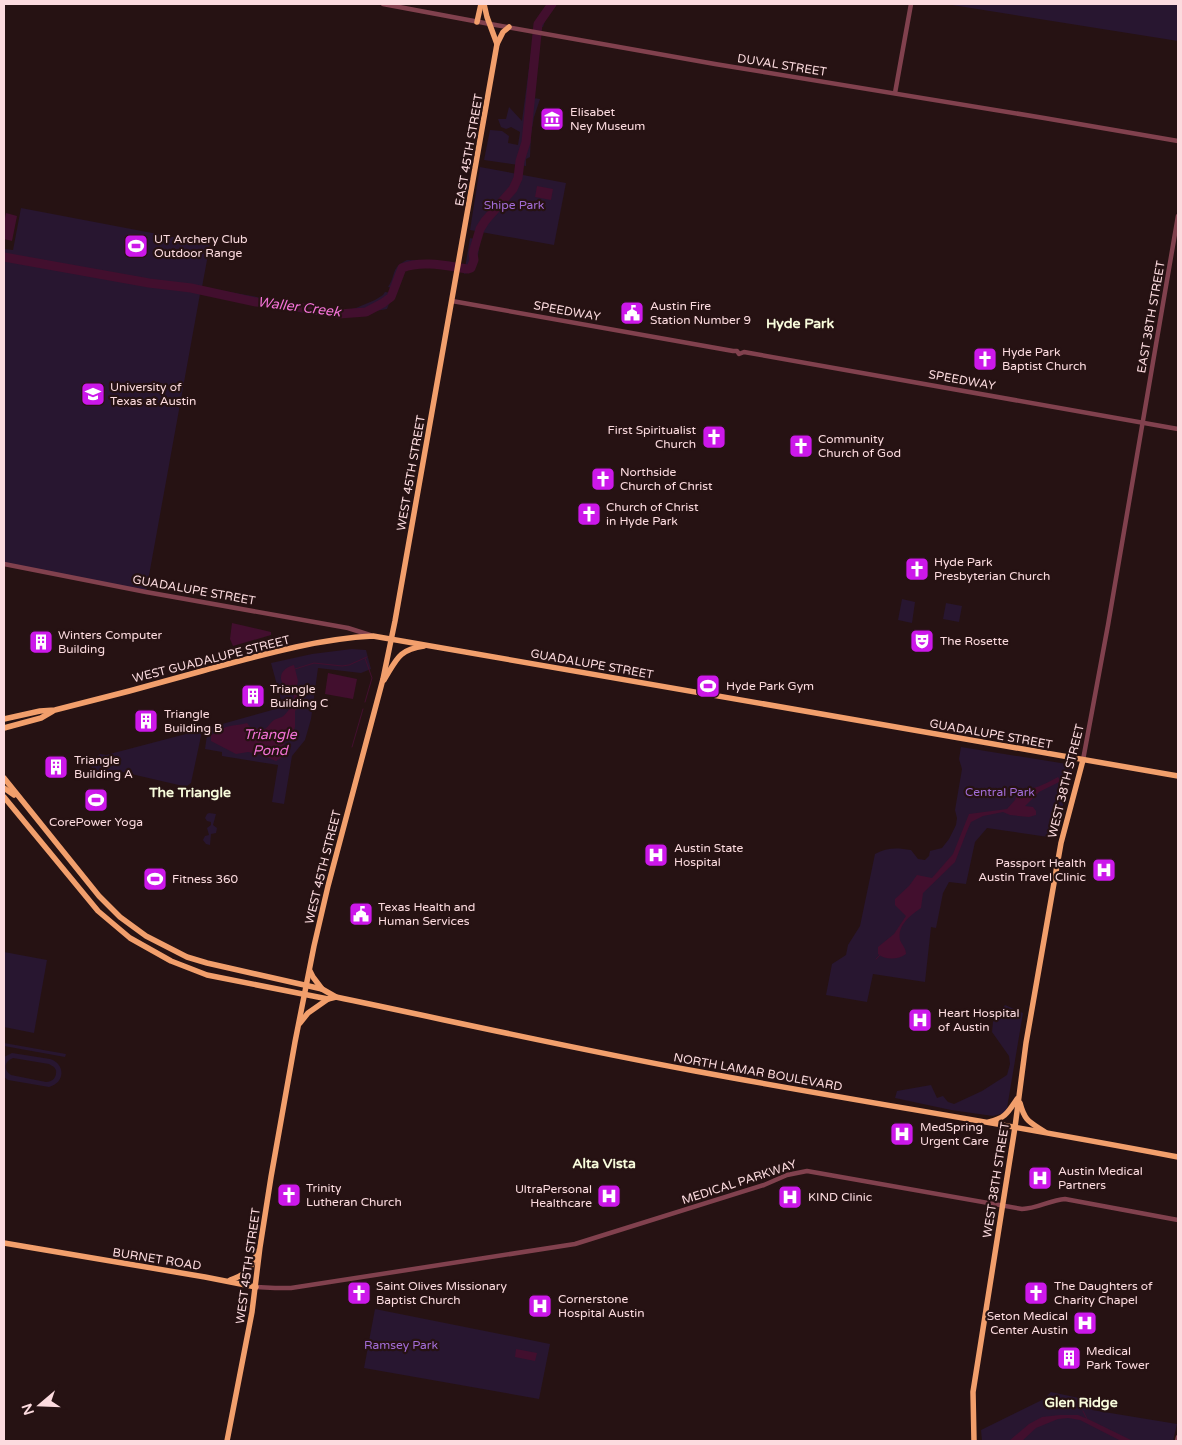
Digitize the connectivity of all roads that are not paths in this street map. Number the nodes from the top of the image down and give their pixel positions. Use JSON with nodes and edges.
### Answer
{"nodes":[{"id":1,"x":383,"y":4,"type":"edge"},
{"id":2,"x":483,"y":4,"type":"edge"},
{"id":3,"x":911,"y":4,"type":"edge"},
{"id":4,"x":477,"y":22,"type":"junction"},
{"id":5,"x":490,"y":24,"type":"junction"},
{"id":6,"x":509,"y":28,"type":"junction"},
{"id":7,"x":497,"y":44,"type":"junction"},
{"id":8,"x":895,"y":94,"type":"junction"},
{"id":9,"x":1178,"y":141,"type":"edge"},
{"id":10,"x":1178,"y":216,"type":"edge"},
{"id":11,"x":452,"y":301,"type":"junction"},
{"id":12,"x":1143,"y":422,"type":"junction"},
{"id":13,"x":1178,"y":429,"type":"edge"},
{"id":14,"x":4,"y":564,"type":"edge"},
{"id":15,"x":373,"y":636,"type":"junction"},
{"id":16,"x":392,"y":638,"type":"junction"},
{"id":17,"x":430,"y":645,"type":"junction"},
{"id":18,"x":382,"y":684,"type":"junction"},
{"id":19,"x":55,"y":710,"type":"junction"},
{"id":20,"x":4,"y":719,"type":"edge"},
{"id":21,"x":4,"y":728,"type":"edge"},
{"id":22,"x":1084,"y":760,"type":"junction"},
{"id":23,"x":1178,"y":776,"type":"edge"},
{"id":24,"x":4,"y":778,"type":"edge"},
{"id":25,"x":4,"y":788,"type":"edge"},
{"id":26,"x":4,"y":797,"type":"edge"},
{"id":27,"x":25,"y":805,"type":"junction"},
{"id":28,"x":115,"y":912,"type":"junction"},
{"id":29,"x":107,"y":920,"type":"junction"},
{"id":30,"x":187,"y":956,"type":"junction"},
{"id":31,"x":171,"y":961,"type":"junction"},
{"id":32,"x":309,"y":969,"type":"junction"},
{"id":33,"x":306,"y":985,"type":"junction"},
{"id":34,"x":322,"y":989,"type":"junction"},
{"id":35,"x":304,"y":994,"type":"junction"},
{"id":36,"x":336,"y":997,"type":"junction"},
{"id":37,"x":328,"y":999,"type":"junction"},
{"id":38,"x":298,"y":1025,"type":"junction"},
{"id":39,"x":1019,"y":1096,"type":"junction"},
{"id":40,"x":987,"y":1122,"type":"junction"},
{"id":41,"x":1015,"y":1127,"type":"junction"},
{"id":42,"x":1047,"y":1133,"type":"junction"},
{"id":43,"x":1178,"y":1158,"type":"edge"},
{"id":44,"x":1002,"y":1206,"type":"junction"},
{"id":45,"x":1178,"y":1220,"type":"edge"},
{"id":46,"x":4,"y":1243,"type":"edge"},
{"id":47,"x":260,"y":1247,"type":"junction"},
{"id":48,"x":228,"y":1281,"type":"junction"},
{"id":49,"x":307,"y":1285,"type":"joint"},
{"id":50,"x":256,"y":1287,"type":"junction"},
{"id":51,"x":1178,"y":1437,"type":"edge"},
{"id":52,"x":227,"y":1441,"type":"edge"},
{"id":53,"x":974,"y":1441,"type":"edge"},
{"id":54,"x":1178,"y":1441,"type":"edge"}],
"edges":[{"from":1,"to":4,"type":"street","name":"DUVAL STREET"},
{"from":2,"to":4,"type":"main road"},
{"from":2,"to":5,"type":"main road","name":"EAST 45TH STREET"},
{"from":3,"to":8,"type":"street"},
{"from":4,"to":5,"type":"street","name":"DUVAL STREET"},
{"from":5,"to":6,"type":"street","name":"DUVAL STREET"},
{"from":5,"to":7,"type":"main road","name":"EAST 45TH STREET"},
{"from":6,"to":7,"type":"main road"},
{"from":6,"to":8,"type":"street","name":"DUVAL STREET"},
{"from":7,"to":11,"type":"main road","name":"EAST 45TH STREET"},
{"from":8,"to":9,"type":"street","name":"DUVAL STREET"},
{"from":10,"to":12,"type":"street","name":"EAST 38TH STREET"},
{"from":11,"to":12,"type":"street","name":"SPEEDWAY"},
{"from":11,"to":16,"type":"main road","name":"WEST 45TH STREET"},
{"from":12,"to":13,"type":"street","name":"SPEEDWAY"},
{"from":12,"to":22,"type":"street","name":"WEST 38TH STREET"},
{"from":14,"to":15,"type":"street","name":"GUADALUPE STREET"},
{"from":15,"to":16,"type":"main road","name":"GUADALUPE STREET"},
{"from":15,"to":19,"type":"main road","name":"WEST GUADALUPE STREET"},
{"from":16,"to":17,"type":"main road","name":"GUADALUPE STREET"},
{"from":16,"to":18,"type":"main road","name":"WEST 45TH STREET"},
{"from":17,"to":18,"type":"main road"},
{"from":17,"to":22,"type":"main road","name":"GUADALUPE STREET"},
{"from":18,"to":32,"type":"main road","name":"WEST 45TH STREET"},
{"from":19,"to":20,"type":"main road","name":"WEST GUADALUPE STREET"},
{"from":19,"to":21,"type":"main road","name":"WEST GUADALUPE STREET"},
{"from":22,"to":23,"type":"main road","name":"GUADALUPE STREET"},
{"from":22,"to":39,"type":"main road","name":"WEST 38TH STREET"},
{"from":24,"to":27,"type":"main road","name":"NORTH LAMAR BOULEVARD"},
{"from":25,"to":27,"type":"main road"},
{"from":26,"to":29,"type":"main road","name":"NORTH LAMAR BOULEVARD"},
{"from":27,"to":28,"type":"main road","name":"NORTH LAMAR BOULEVARD"},
{"from":28,"to":29,"type":"main road"},
{"from":28,"to":30,"type":"main road","name":"NORTH LAMAR BOULEVARD"},
{"from":29,"to":31,"type":"main road","name":"NORTH LAMAR BOULEVARD"},
{"from":30,"to":31,"type":"main road"},
{"from":30,"to":33,"type":"main road","name":"NORTH LAMAR BOULEVARD"},
{"from":31,"to":35,"type":"main road","name":"NORTH LAMAR BOULEVARD"},
{"from":32,"to":33,"type":"main road","name":"WEST 45TH STREET"},
{"from":32,"to":34,"type":"main road"},
{"from":33,"to":34,"type":"main road","name":"NORTH LAMAR BOULEVARD"},
{"from":33,"to":35,"type":"main road","name":"WEST 45TH STREET"},
{"from":34,"to":36,"type":"main road","name":"NORTH LAMAR BOULEVARD"},
{"from":35,"to":37,"type":"main road","name":"NORTH LAMAR BOULEVARD"},
{"from":35,"to":38,"type":"main road","name":"WEST 45TH STREET"},
{"from":36,"to":37,"type":"main road","name":"NORTH LAMAR BOULEVARD"},
{"from":36,"to":40,"type":"main road","name":"NORTH LAMAR BOULEVARD"},
{"from":37,"to":38,"type":"main road"},
{"from":38,"to":47,"type":"main road","name":"WEST 45TH STREET"},
{"from":39,"to":40,"type":"main road"},
{"from":39,"to":41,"type":"main road","name":"WEST 38TH STREET"},
{"from":39,"to":42,"type":"main road"},
{"from":40,"to":41,"type":"main road","name":"NORTH LAMAR BOULEVARD"},
{"from":41,"to":42,"type":"main road","name":"NORTH LAMAR BOULEVARD"},
{"from":41,"to":44,"type":"main road","name":"WEST 38TH STREET"},
{"from":42,"to":43,"type":"main road","name":"NORTH LAMAR BOULEVARD"},
{"from":44,"to":45,"type":"street","name":"MEDICAL PARKWAY"},
{"from":44,"to":49,"type":"street","name":"MEDICAL PARKWAY"},
{"from":44,"to":53,"type":"main road","name":"WEST 38TH STREET"},
{"from":46,"to":48,"type":"main road","name":"BURNET ROAD"},
{"from":47,"to":48,"type":"main road"},
{"from":47,"to":50,"type":"main road","name":"WEST 45TH STREET"},
{"from":48,"to":50,"type":"main road","name":"BURNET ROAD"},
{"from":49,"to":50,"type":"street","name":"BURNET ROAD"},
{"from":50,"to":52,"type":"main road","name":"WEST 45TH STREET"},
{"from":51,"to":54,"type":"street"}]}
